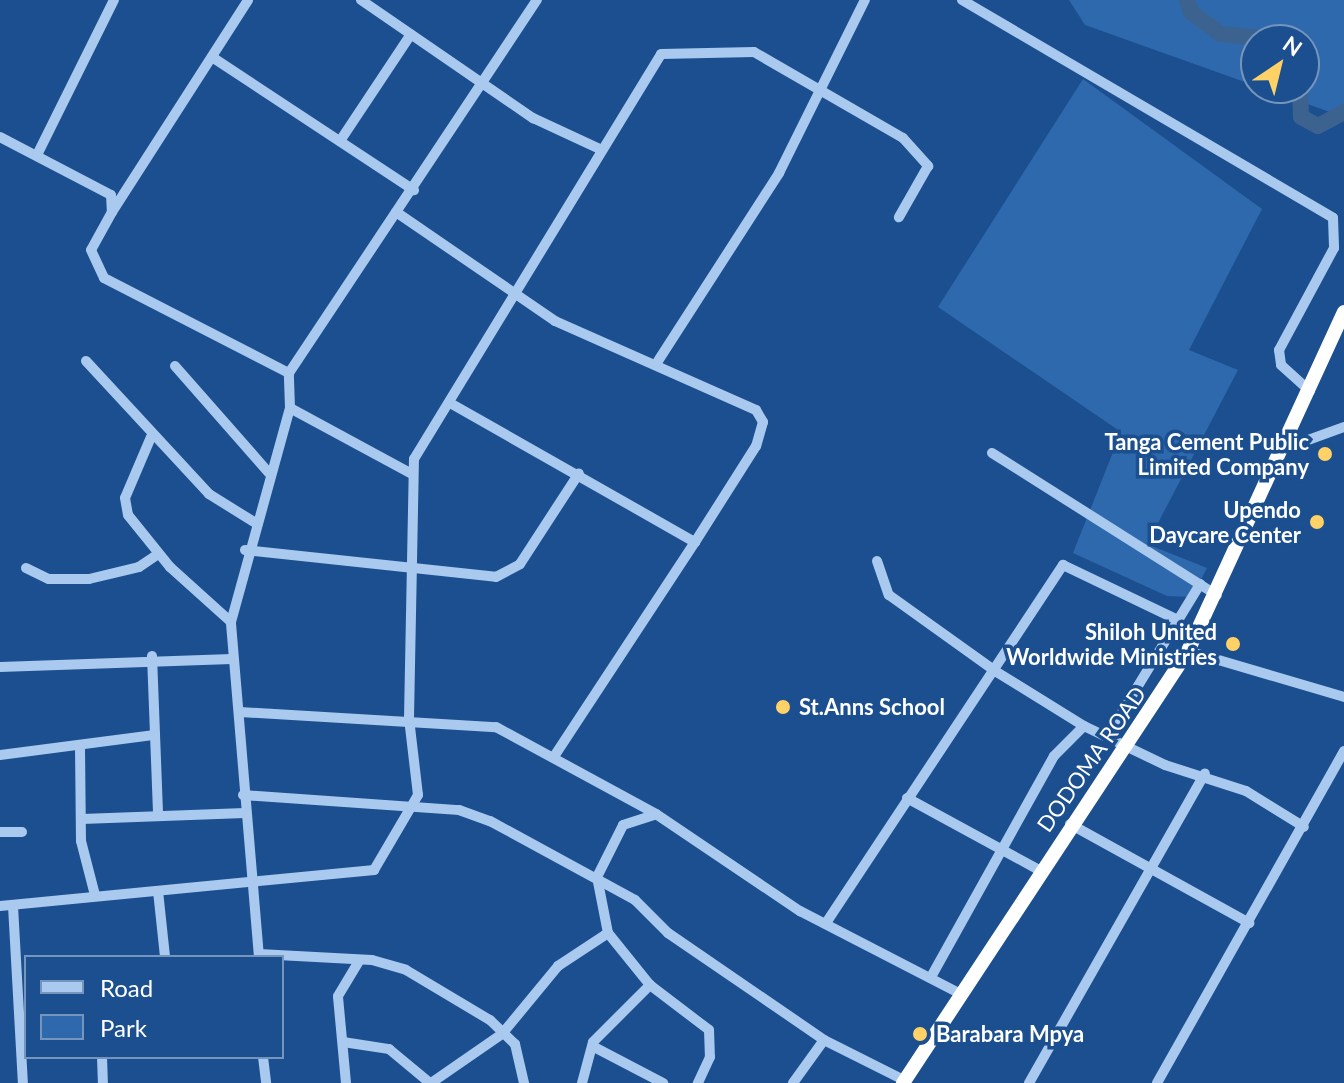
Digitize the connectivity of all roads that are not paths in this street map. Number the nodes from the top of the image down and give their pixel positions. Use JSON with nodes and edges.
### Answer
{"nodes":[{"id":1,"x":114,"y":0,"type":"edge"},
{"id":2,"x":248,"y":0,"type":"edge"},
{"id":3,"x":361,"y":0,"type":"edge"},
{"id":4,"x":537,"y":0,"type":"edge"},
{"id":5,"x":865,"y":0,"type":"edge"},
{"id":6,"x":962,"y":0,"type":"edge"},
{"id":7,"x":411,"y":34,"type":"junction"},
{"id":8,"x":212,"y":57,"type":"junction"},
{"id":9,"x":485,"y":83,"type":"junction"},
{"id":10,"x":818,"y":88,"type":"junction"},
{"id":11,"x":0,"y":137,"type":"edge"},
{"id":12,"x":340,"y":141,"type":"junction"},
{"id":13,"x":602,"y":150,"type":"junction"},
{"id":14,"x":37,"y":155,"type":"junction"},
{"id":15,"x":414,"y":190,"type":"junction"},
{"id":16,"x":112,"y":212,"type":"junction"},
{"id":17,"x":396,"y":212,"type":"junction"},
{"id":18,"x":899,"y":217,"type":"dead end"},
{"id":19,"x":511,"y":294,"type":"junction"},
{"id":20,"x":1344,"y":312,"type":"edge"},
{"id":21,"x":86,"y":361,"type":"dead end"},
{"id":22,"x":658,"y":361,"type":"junction"},
{"id":23,"x":175,"y":366,"type":"dead end"},
{"id":24,"x":289,"y":373,"type":"junction"},
{"id":25,"x":1310,"y":391,"type":"junction"},
{"id":26,"x":450,"y":403,"type":"junction"},
{"id":27,"x":290,"y":408,"type":"junction"},
{"id":28,"x":1344,"y":427,"type":"edge"},
{"id":29,"x":151,"y":437,"type":"junction"},
{"id":30,"x":1286,"y":448,"type":"junction"},
{"id":31,"x":992,"y":453,"type":"dead end"},
{"id":32,"x":269,"y":473,"type":"junction"},
{"id":33,"x":579,"y":473,"type":"junction"},
{"id":34,"x":412,"y":474,"type":"junction"},
{"id":35,"x":254,"y":522,"type":"junction"},
{"id":36,"x":695,"y":542,"type":"junction"},
{"id":37,"x":245,"y":550,"type":"junction"},
{"id":38,"x":158,"y":554,"type":"junction"},
{"id":39,"x":877,"y":561,"type":"dead end"},
{"id":40,"x":26,"y":568,"type":"dead end"},
{"id":41,"x":410,"y":570,"type":"junction"},
{"id":42,"x":1200,"y":584,"type":"junction"},
{"id":43,"x":1217,"y":595,"type":"junction"},
{"id":44,"x":1178,"y":620,"type":"junction"},
{"id":45,"x":231,"y":622,"type":"junction"},
{"id":46,"x":1188,"y":651,"type":"junction"},
{"id":47,"x":152,"y":656,"type":"junction"},
{"id":48,"x":232,"y":659,"type":"junction"},
{"id":49,"x":0,"y":667,"type":"edge"},
{"id":50,"x":995,"y":671,"type":"junction"},
{"id":51,"x":1344,"y":697,"type":"edge"},
{"id":52,"x":240,"y":712,"type":"junction"},
{"id":53,"x":409,"y":718,"type":"junction"},
{"id":54,"x":1084,"y":726,"type":"junction"},
{"id":55,"x":155,"y":735,"type":"junction"},
{"id":56,"x":1108,"y":735,"type":"junction"},
{"id":57,"x":1128,"y":746,"type":"junction"},
{"id":58,"x":80,"y":747,"type":"junction"},
{"id":59,"x":1344,"y":751,"type":"edge"},
{"id":60,"x":0,"y":755,"type":"edge"},
{"id":61,"x":554,"y":757,"type":"junction"},
{"id":62,"x":1205,"y":773,"type":"junction"},
{"id":63,"x":243,"y":795,"type":"junction"},
{"id":64,"x":907,"y":798,"type":"junction"},
{"id":65,"x":416,"y":806,"type":"junction"},
{"id":66,"x":158,"y":813,"type":"junction"},
{"id":67,"x":245,"y":813,"type":"junction"},
{"id":68,"x":656,"y":814,"type":"junction"},
{"id":69,"x":82,"y":819,"type":"junction"},
{"id":70,"x":1070,"y":824,"type":"junction"},
{"id":71,"x":1304,"y":827,"type":"junction"},
{"id":72,"x":0,"y":832,"type":"edge"},
{"id":73,"x":22,"y":832,"type":"dead end"},
{"id":74,"x":1001,"y":846,"type":"junction"},
{"id":75,"x":1041,"y":871,"type":"junction"},
{"id":76,"x":1150,"y":874,"type":"junction"},
{"id":77,"x":597,"y":877,"type":"junction"},
{"id":78,"x":248,"y":885,"type":"junction"},
{"id":79,"x":158,"y":891,"type":"junction"},
{"id":80,"x":95,"y":895,"type":"junction"},
{"id":81,"x":0,"y":906,"type":"edge"},
{"id":82,"x":13,"y":906,"type":"junction"},
{"id":83,"x":828,"y":920,"type":"junction"},
{"id":84,"x":1249,"y":923,"type":"junction"},
{"id":85,"x":608,"y":933,"type":"junction"},
{"id":86,"x":165,"y":955,"type":"edge"},
{"id":87,"x":259,"y":955,"type":"edge"},
{"id":88,"x":284,"y":957,"type":"edge"},
{"id":89,"x":372,"y":960,"type":"junction"},
{"id":90,"x":931,"y":977,"type":"junction"},
{"id":91,"x":24,"y":978,"type":"edge"},
{"id":92,"x":650,"y":985,"type":"junction"},
{"id":93,"x":959,"y":993,"type":"junction"},
{"id":94,"x":502,"y":1034,"type":"junction"},
{"id":95,"x":824,"y":1040,"type":"junction"},
{"id":96,"x":24,"y":1042,"type":"edge"},
{"id":97,"x":343,"y":1042,"type":"junction"},
{"id":98,"x":596,"y":1048,"type":"junction"},
{"id":99,"x":102,"y":1059,"type":"edge"},
{"id":100,"x":263,"y":1059,"type":"edge"},
{"id":101,"x":903,"y":1082,"type":"edge"},
{"id":102,"x":23,"y":1083,"type":"edge"},
{"id":103,"x":103,"y":1083,"type":"edge"},
{"id":104,"x":266,"y":1083,"type":"edge"},
{"id":105,"x":346,"y":1083,"type":"edge"},
{"id":106,"x":430,"y":1083,"type":"edge"},
{"id":107,"x":524,"y":1083,"type":"edge"},
{"id":108,"x":582,"y":1083,"type":"edge"},
{"id":109,"x":663,"y":1083,"type":"edge"},
{"id":110,"x":698,"y":1083,"type":"edge"},
{"id":111,"x":793,"y":1083,"type":"edge"},
{"id":112,"x":1029,"y":1083,"type":"edge"},
{"id":113,"x":1157,"y":1083,"type":"edge"}],
"edges":[{"from":1,"to":14,"type":"street"},
{"from":2,"to":8,"type":"street"},
{"from":3,"to":7,"type":"street"},
{"from":4,"to":9,"type":"street"},
{"from":5,"to":10,"type":"street"},
{"from":6,"to":25,"type":"street"},
{"from":7,"to":9,"type":"street"},
{"from":7,"to":12,"type":"street"},
{"from":8,"to":12,"type":"street"},
{"from":8,"to":16,"type":"street"},
{"from":9,"to":13,"type":"street"},
{"from":9,"to":15,"type":"street"},
{"from":10,"to":13,"type":"street"},
{"from":10,"to":18,"type":"street"},
{"from":10,"to":22,"type":"street"},
{"from":11,"to":14,"type":"street"},
{"from":12,"to":15,"type":"street"},
{"from":13,"to":19,"type":"street"},
{"from":14,"to":16,"type":"street"},
{"from":15,"to":17,"type":"street"},
{"from":16,"to":24,"type":"street"},
{"from":17,"to":19,"type":"street"},
{"from":17,"to":24,"type":"street"},
{"from":19,"to":22,"type":"street"},
{"from":19,"to":26,"type":"street"},
{"from":20,"to":25,"type":"highway","name":"DODOMA ROAD"},
{"from":21,"to":29,"type":"street"},
{"from":22,"to":36,"type":"street"},
{"from":23,"to":32,"type":"street"},
{"from":24,"to":27,"type":"street"},
{"from":25,"to":30,"type":"highway","name":"DODOMA ROAD"},
{"from":26,"to":33,"type":"street"},
{"from":26,"to":34,"type":"street"},
{"from":27,"to":32,"type":"street"},
{"from":27,"to":34,"type":"street"},
{"from":28,"to":30,"type":"street"},
{"from":29,"to":35,"type":"street"},
{"from":29,"to":38,"type":"street"},
{"from":30,"to":43,"type":"highway","name":"DODOMA ROAD"},
{"from":31,"to":42,"type":"street"},
{"from":32,"to":35,"type":"street"},
{"from":33,"to":36,"type":"street"},
{"from":33,"to":41,"type":"street"},
{"from":34,"to":41,"type":"street"},
{"from":35,"to":37,"type":"street"},
{"from":36,"to":61,"type":"street"},
{"from":37,"to":41,"type":"street"},
{"from":37,"to":45,"type":"street"},
{"from":38,"to":40,"type":"street"},
{"from":38,"to":45,"type":"street"},
{"from":39,"to":50,"type":"street"},
{"from":41,"to":53,"type":"street"},
{"from":42,"to":43,"type":"street"},
{"from":42,"to":44,"type":"street"},
{"from":43,"to":46,"type":"highway","name":"DODOMA ROAD"},
{"from":44,"to":50,"type":"street"},
{"from":44,"to":56,"type":"street"},
{"from":45,"to":48,"type":"street"},
{"from":46,"to":51,"type":"street"},
{"from":46,"to":57,"type":"highway","name":"DODOMA ROAD"},
{"from":47,"to":48,"type":"street"},
{"from":47,"to":49,"type":"street"},
{"from":47,"to":55,"type":"street"},
{"from":48,"to":52,"type":"street"},
{"from":50,"to":54,"type":"street"},
{"from":50,"to":64,"type":"street"},
{"from":52,"to":53,"type":"street"},
{"from":52,"to":63,"type":"street"},
{"from":53,"to":61,"type":"street"},
{"from":53,"to":65,"type":"street"},
{"from":54,"to":56,"type":"street"},
{"from":54,"to":74,"type":"street"},
{"from":55,"to":58,"type":"street"},
{"from":55,"to":66,"type":"street"},
{"from":56,"to":57,"type":"street"},
{"from":57,"to":62,"type":"street"},
{"from":57,"to":70,"type":"highway","name":"DODOMA ROAD"},
{"from":58,"to":60,"type":"street"},
{"from":58,"to":69,"type":"street"},
{"from":59,"to":71,"type":"street"},
{"from":61,"to":68,"type":"street"},
{"from":62,"to":71,"type":"street"},
{"from":62,"to":76,"type":"street"},
{"from":63,"to":65,"type":"street"},
{"from":63,"to":67,"type":"street"},
{"from":64,"to":74,"type":"street"},
{"from":64,"to":83,"type":"street"},
{"from":65,"to":77,"type":"street"},
{"from":65,"to":78,"type":"street"},
{"from":66,"to":67,"type":"street"},
{"from":66,"to":69,"type":"street"},
{"from":67,"to":78,"type":"street"},
{"from":68,"to":77,"type":"street"},
{"from":68,"to":83,"type":"street"},
{"from":69,"to":80,"type":"street"},
{"from":70,"to":75,"type":"highway","name":"DODOMA ROAD"},
{"from":70,"to":76,"type":"street"},
{"from":71,"to":84,"type":"street"},
{"from":72,"to":73,"type":"street"},
{"from":74,"to":75,"type":"street"},
{"from":74,"to":90,"type":"street"},
{"from":75,"to":93,"type":"highway","name":"DODOMA ROAD"},
{"from":76,"to":84,"type":"street"},
{"from":76,"to":112,"type":"street"},
{"from":77,"to":85,"type":"street"},
{"from":77,"to":95,"type":"street"},
{"from":78,"to":79,"type":"street"},
{"from":78,"to":87,"type":"street"},
{"from":79,"to":80,"type":"street"},
{"from":79,"to":86,"type":"street"},
{"from":80,"to":82,"type":"street"},
{"from":81,"to":82,"type":"street"},
{"from":82,"to":91,"type":"street"},
{"from":83,"to":90,"type":"street"},
{"from":84,"to":113,"type":"street"},
{"from":85,"to":92,"type":"street"},
{"from":85,"to":94,"type":"street"},
{"from":88,"to":89,"type":"street"},
{"from":89,"to":94,"type":"street"},
{"from":89,"to":97,"type":"street"},
{"from":90,"to":93,"type":"street"},
{"from":91,"to":96,"type":"street"},
{"from":92,"to":98,"type":"street"},
{"from":92,"to":110,"type":"street"},
{"from":93,"to":101,"type":"highway","name":"DODOMA ROAD"},
{"from":94,"to":106,"type":"street"},
{"from":94,"to":107,"type":"street"},
{"from":95,"to":101,"type":"street"},
{"from":95,"to":111,"type":"street"},
{"from":96,"to":102,"type":"street"},
{"from":97,"to":105,"type":"street"},
{"from":97,"to":106,"type":"street"},
{"from":98,"to":108,"type":"street"},
{"from":98,"to":109,"type":"street"},
{"from":99,"to":103,"type":"street"},
{"from":100,"to":104,"type":"street"}]}
